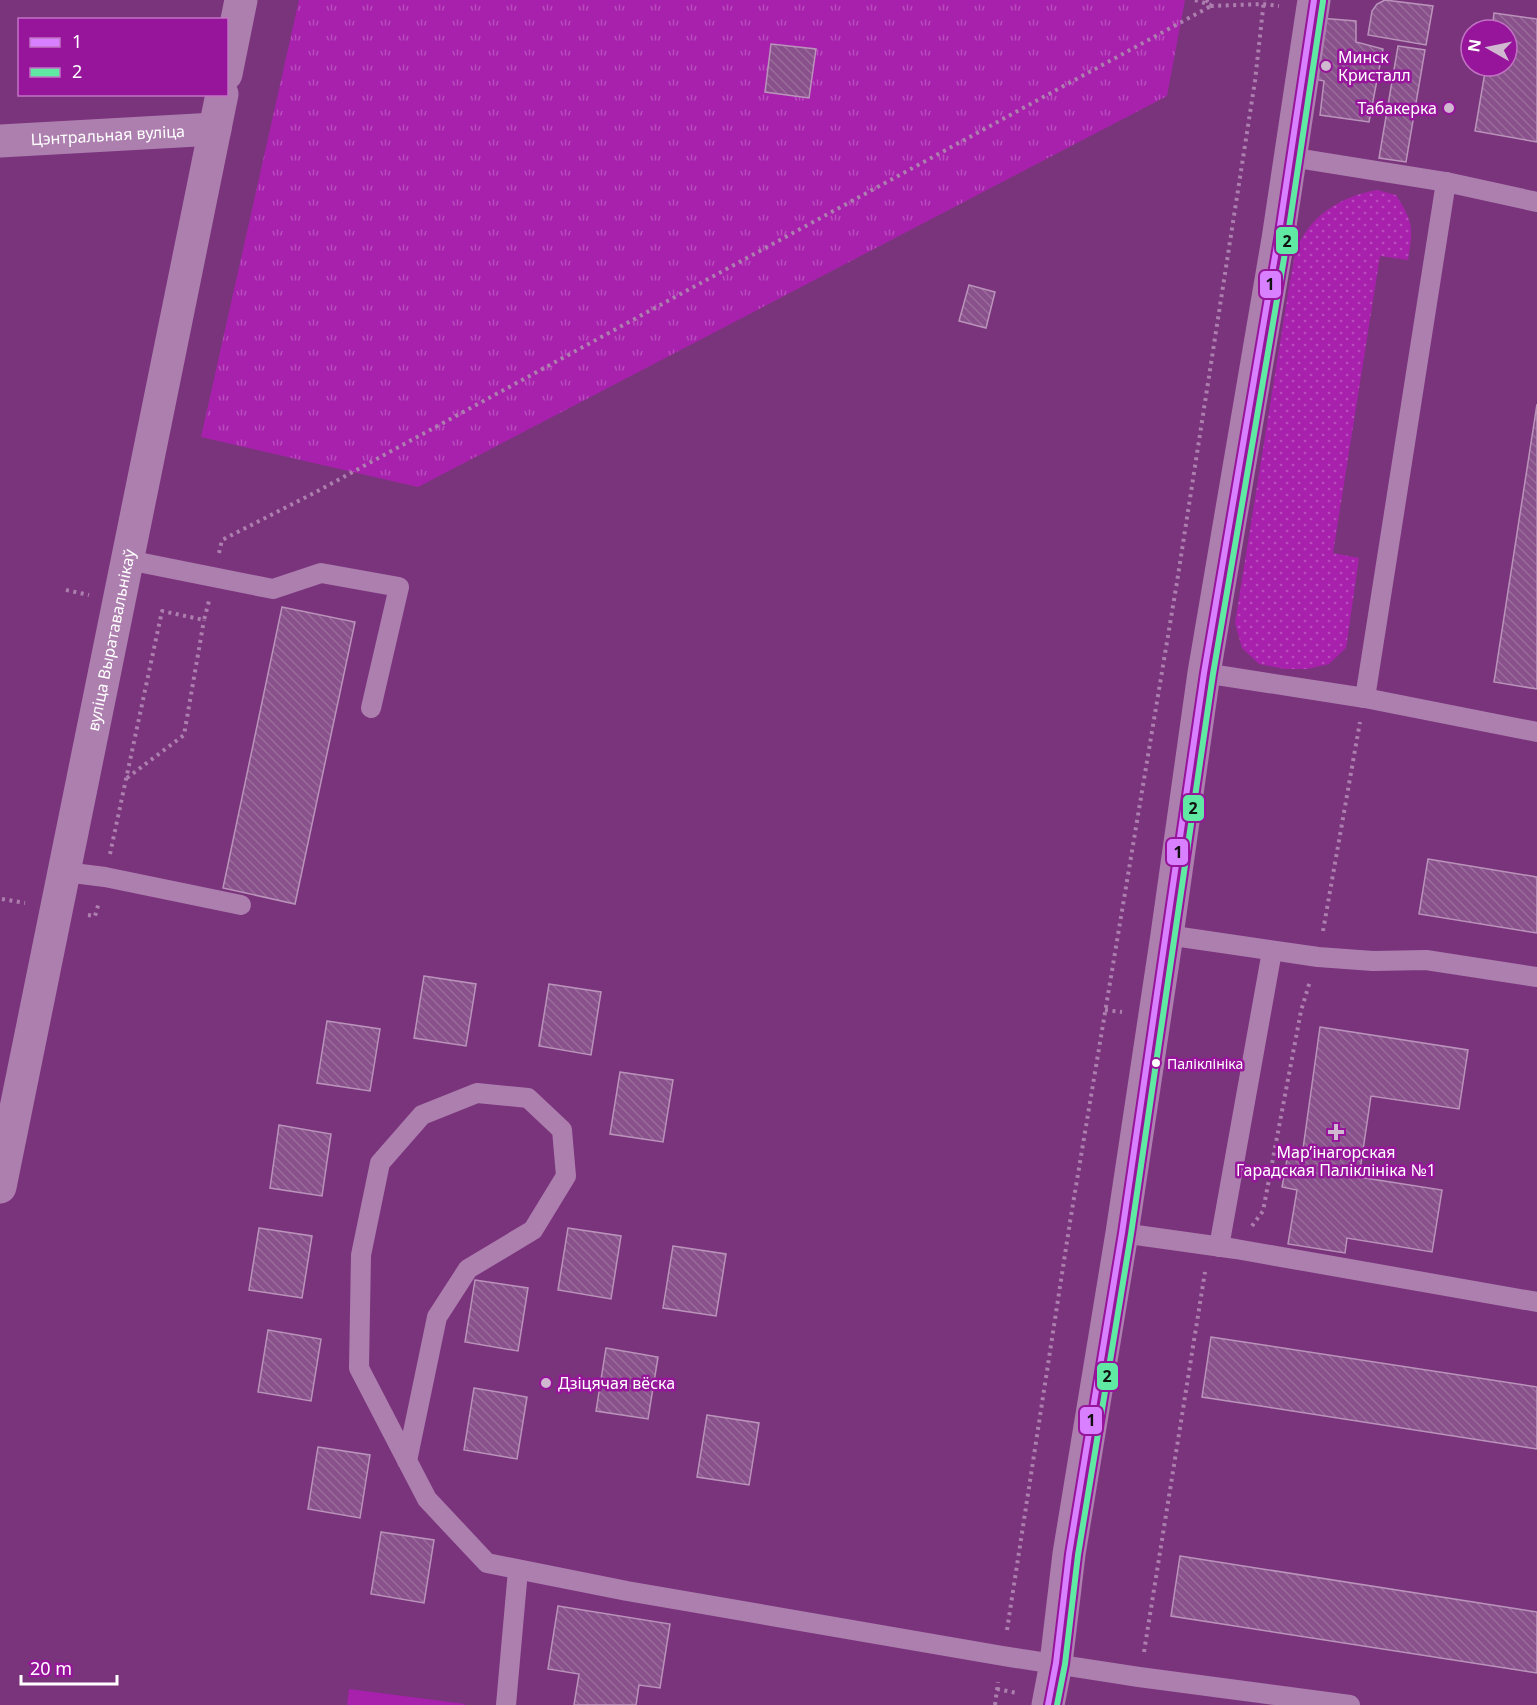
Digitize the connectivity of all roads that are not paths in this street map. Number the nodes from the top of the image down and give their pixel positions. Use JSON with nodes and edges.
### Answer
{"nodes":[{"id":1,"x":242,"y":0,"type":"edge"},
{"id":2,"x":1314,"y":0,"type":"edge"},
{"id":3,"x":228,"y":65,"type":"edge"},
{"id":4,"x":222,"y":96,"type":"edge"},
{"id":5,"x":215,"y":129,"type":"junction"},
{"id":6,"x":0,"y":141,"type":"edge"},
{"id":7,"x":1290,"y":157,"type":"junction"},
{"id":8,"x":1446,"y":182,"type":"junction"},
{"id":9,"x":1537,"y":202,"type":"edge"},
{"id":10,"x":128,"y":560,"type":"junction"},
{"id":11,"x":1204,"y":673,"type":"junction"},
{"id":12,"x":1365,"y":698,"type":"junction"},
{"id":13,"x":371,"y":708,"type":"dead end"},
{"id":14,"x":1537,"y":732,"type":"edge"},
{"id":15,"x":65,"y":872,"type":"junction"},
{"id":16,"x":241,"y":905,"type":"dead end"},
{"id":17,"x":1167,"y":935,"type":"junction"},
{"id":18,"x":1272,"y":951,"type":"junction"},
{"id":19,"x":1537,"y":977,"type":"edge"},
{"id":20,"x":10,"y":1089,"type":"edge"},
{"id":21,"x":0,"y":1187,"type":"edge"},
{"id":22,"x":1122,"y":1233,"type":"junction"},
{"id":23,"x":1228,"y":1248,"type":"junction"},
{"id":24,"x":1537,"y":1302,"type":"edge"},
{"id":25,"x":407,"y":1461,"type":"junction"},
{"id":26,"x":518,"y":1570,"type":"junction"},
{"id":27,"x":1056,"y":1663,"type":"junction"},
{"id":28,"x":506,"y":1705,"type":"edge"},
{"id":29,"x":1048,"y":1705,"type":"edge"},
{"id":30,"x":1350,"y":1705,"type":"edge"}],
"edges":[{"from":1,"to":3,"type":"street"},
{"from":2,"to":7,"type":"street"},
{"from":4,"to":5,"type":"street","name":"вуліца Выратавальнікаў"},
{"from":5,"to":6,"type":"street","name":"Цэнтральная вуліца"},
{"from":5,"to":10,"type":"street","name":"вуліца Выратавальнікаў"},
{"from":7,"to":8,"type":"lane"},
{"from":7,"to":11,"type":"street"},
{"from":8,"to":9,"type":"lane"},
{"from":8,"to":12,"type":"lane"},
{"from":10,"to":13,"type":"lane"},
{"from":10,"to":15,"type":"street","name":"вуліца Выратавальнікаў"},
{"from":11,"to":12,"type":"lane"},
{"from":11,"to":17,"type":"street"},
{"from":12,"to":14,"type":"lane"},
{"from":15,"to":16,"type":"lane"},
{"from":15,"to":20,"type":"street","name":"вуліца Выратавальнікаў"},
{"from":17,"to":18,"type":"lane"},
{"from":17,"to":22,"type":"street"},
{"from":18,"to":19,"type":"lane"},
{"from":18,"to":23,"type":"lane"},
{"from":20,"to":21,"type":"street","name":"вуліца Выратавальнікаў"},
{"from":22,"to":23,"type":"lane"},
{"from":22,"to":27,"type":"street"},
{"from":23,"to":24,"type":"lane"},
{"from":25,"to":25,"type":"lane"},
{"from":25,"to":26,"type":"lane"},
{"from":26,"to":27,"type":"lane"},
{"from":26,"to":28,"type":"lane"},
{"from":27,"to":29,"type":"street"},
{"from":27,"to":30,"type":"lane"}]}
